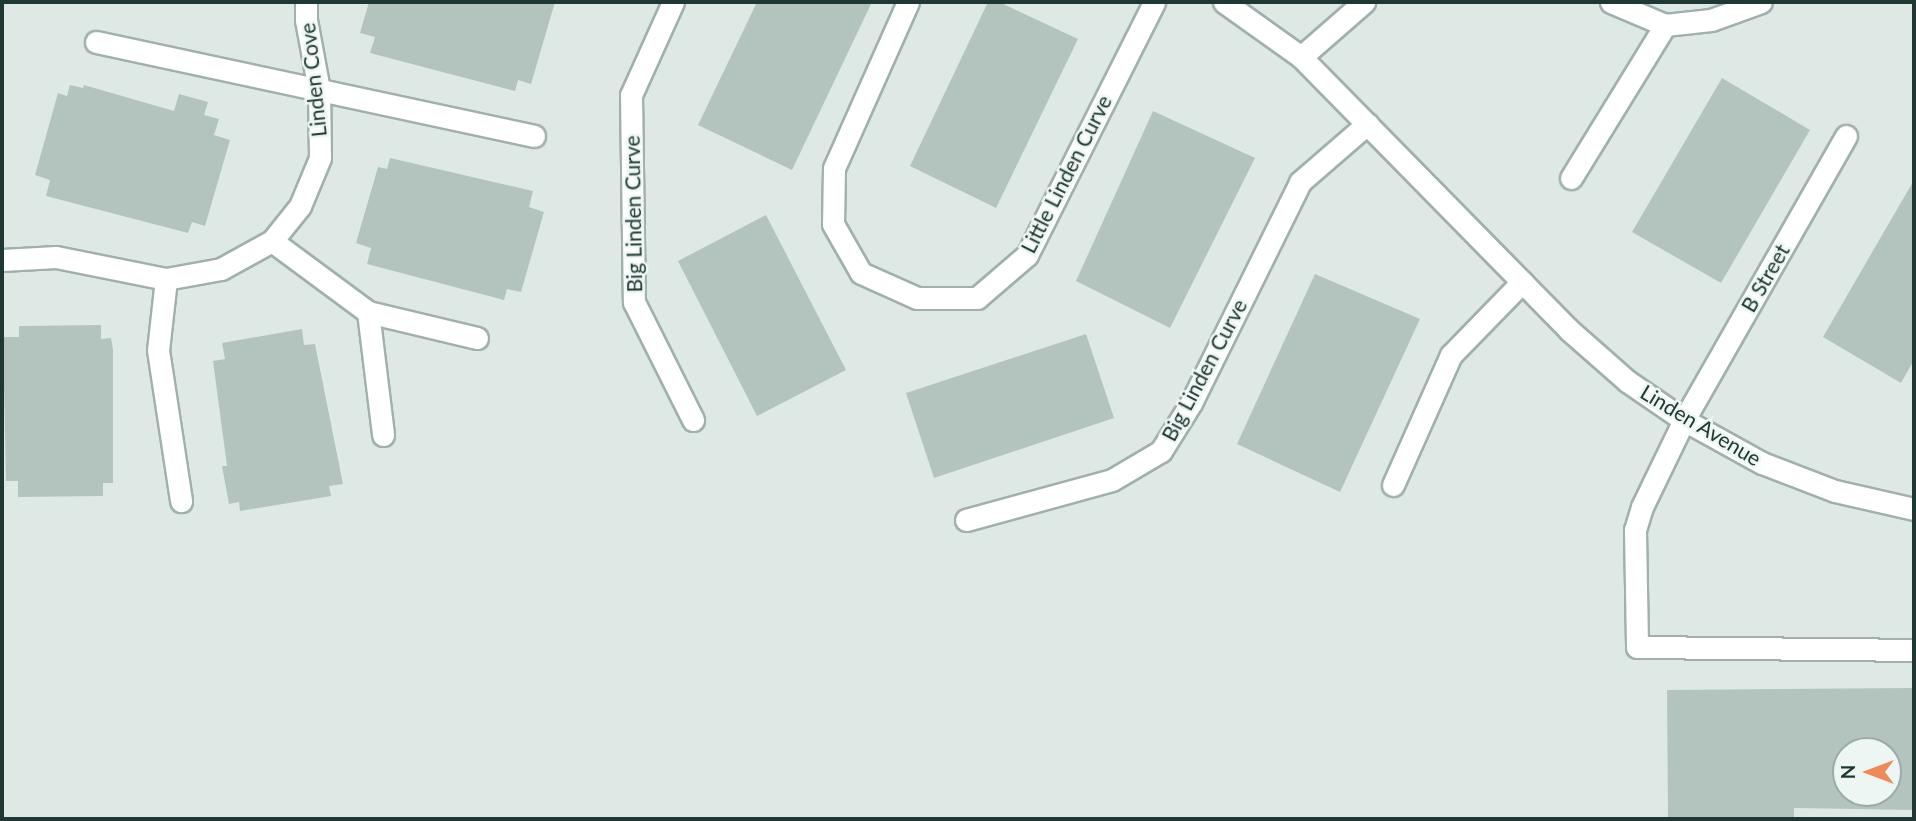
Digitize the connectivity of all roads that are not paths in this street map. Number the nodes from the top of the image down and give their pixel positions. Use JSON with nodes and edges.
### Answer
{"nodes":[{"id":1,"x":306,"y":2,"type":"edge"},
{"id":2,"x":673,"y":2,"type":"edge"},
{"id":3,"x":908,"y":2,"type":"edge"},
{"id":4,"x":1154,"y":2,"type":"edge"},
{"id":5,"x":1224,"y":2,"type":"edge"},
{"id":6,"x":1364,"y":2,"type":"edge"},
{"id":7,"x":1611,"y":2,"type":"edge"},
{"id":8,"x":1761,"y":2,"type":"edge"},
{"id":9,"x":1665,"y":25,"type":"junction"},
{"id":10,"x":96,"y":42,"type":"dead end"},
{"id":11,"x":1301,"y":57,"type":"junction"},
{"id":12,"x":319,"y":90,"type":"junction"},
{"id":13,"x":1367,"y":124,"type":"junction"},
{"id":14,"x":534,"y":136,"type":"dead end"},
{"id":15,"x":1846,"y":136,"type":"dead end"},
{"id":16,"x":1571,"y":178,"type":"dead end"},
{"id":17,"x":272,"y":241,"type":"junction"},
{"id":18,"x":2,"y":260,"type":"edge"},
{"id":19,"x":166,"y":279,"type":"junction"},
{"id":20,"x":1522,"y":282,"type":"junction"},
{"id":21,"x":368,"y":312,"type":"junction"},
{"id":22,"x":477,"y":338,"type":"dead end"},
{"id":23,"x":694,"y":420,"type":"dead end"},
{"id":24,"x":1684,"y":420,"type":"junction"},
{"id":25,"x":383,"y":435,"type":"dead end"},
{"id":26,"x":1393,"y":485,"type":"dead end"},
{"id":27,"x":181,"y":501,"type":"dead end"},
{"id":28,"x":1914,"y":509,"type":"edge"},
{"id":29,"x":966,"y":520,"type":"dead end"},
{"id":30,"x":1914,"y":650,"type":"edge"}],
"edges":[{"from":1,"to":12,"type":"street","name":"Linden Cove"},
{"from":2,"to":23,"type":"street","name":"Big Linden Curve"},
{"from":3,"to":4,"type":"street","name":"Little Linden Curve"},
{"from":5,"to":11,"type":"street","name":"Linden Avenue"},
{"from":6,"to":11,"type":"street"},
{"from":7,"to":9,"type":"street"},
{"from":8,"to":9,"type":"street"},
{"from":9,"to":16,"type":"street"},
{"from":10,"to":12,"type":"street"},
{"from":11,"to":13,"type":"street","name":"Linden Avenue"},
{"from":12,"to":14,"type":"street"},
{"from":12,"to":17,"type":"street","name":"Linden Cove"},
{"from":13,"to":20,"type":"street","name":"Linden Avenue"},
{"from":13,"to":29,"type":"street","name":"Big Linden Curve"},
{"from":15,"to":24,"type":"street","name":"B Street"},
{"from":17,"to":19,"type":"street","name":"Linden Cove"},
{"from":17,"to":21,"type":"street"},
{"from":18,"to":19,"type":"street","name":"Linden Cove"},
{"from":19,"to":27,"type":"street"},
{"from":20,"to":24,"type":"street","name":"Linden Avenue"},
{"from":20,"to":26,"type":"street"},
{"from":21,"to":22,"type":"street"},
{"from":21,"to":25,"type":"street"},
{"from":24,"to":28,"type":"street","name":"Linden Avenue"},
{"from":24,"to":30,"type":"street","name":"B Street"}]}
